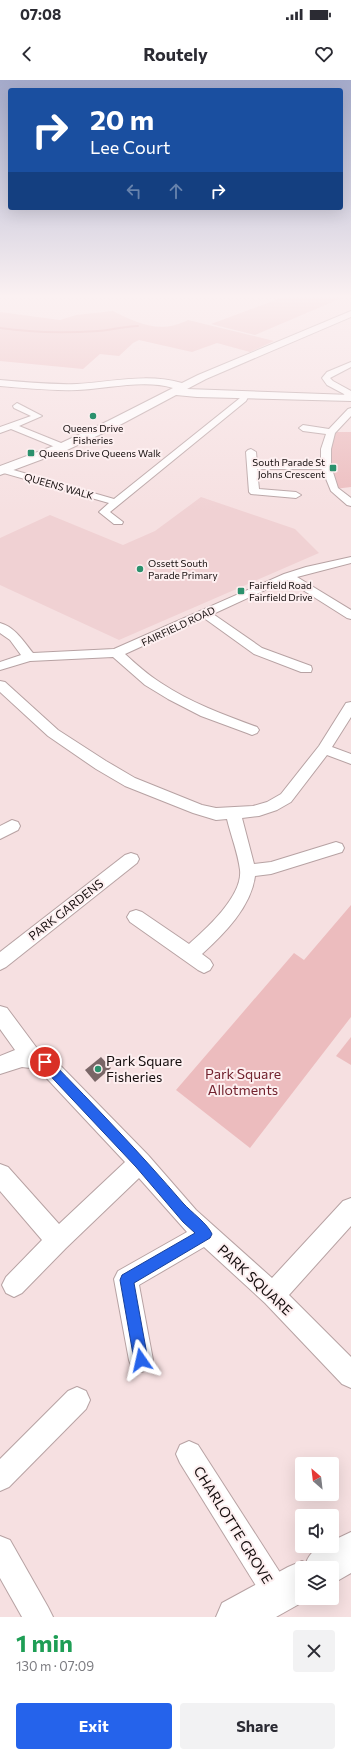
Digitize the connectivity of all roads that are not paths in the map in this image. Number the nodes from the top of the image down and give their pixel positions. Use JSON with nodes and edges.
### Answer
{"nodes":[{"id":1,"x":225,"y":369,"type":"edge"},
{"id":2,"x":341,"y":369,"type":"edge"},
{"id":3,"x":0,"y":383,"type":"edge"},
{"id":4,"x":178,"y":389,"type":"junction"},
{"id":5,"x":245,"y":395,"type":"junction"},
{"id":6,"x":350,"y":398,"type":"edge"},
{"id":7,"x":17,"y":406,"type":"dead end"},
{"id":8,"x":350,"y":414,"type":"edge"},
{"id":9,"x":12,"y":426,"type":"junction"},
{"id":10,"x":303,"y":428,"type":"dead end"},
{"id":11,"x":0,"y":430,"type":"edge"},
{"id":12,"x":331,"y":432,"type":"junction"},
{"id":13,"x":63,"y":447,"type":"junction"},
{"id":14,"x":251,"y":452,"type":"dead end"},
{"id":15,"x":252,"y":466,"type":"junction"},
{"id":16,"x":326,"y":466,"type":"junction"},
{"id":17,"x":1,"y":470,"type":"edge"},
{"id":18,"x":296,"y":495,"type":"dead end"},
{"id":19,"x":115,"y":502,"type":"junction"},
{"id":20,"x":351,"y":503,"type":"edge"},
{"id":21,"x":118,"y":522,"type":"dead end"},
{"id":22,"x":351,"y":560,"type":"edge"},
{"id":23,"x":288,"y":576,"type":"junction"},
{"id":24,"x":204,"y":613,"type":"junction"},
{"id":25,"x":351,"y":616,"type":"edge"},
{"id":26,"x":0,"y":627,"type":"edge"},
{"id":27,"x":116,"y":653,"type":"junction"},
{"id":28,"x":29,"y":657,"type":"junction"},
{"id":29,"x":0,"y":666,"type":"edge"},
{"id":30,"x":306,"y":669,"type":"dead end"},
{"id":31,"x":0,"y":685,"type":"edge"},
{"id":32,"x":350,"y":709,"type":"edge"},
{"id":33,"x":252,"y":730,"type":"dead end"},
{"id":34,"x":324,"y":749,"type":"junction"},
{"id":35,"x":351,"y":759,"type":"edge"},
{"id":36,"x":233,"y":813,"type":"junction"},
{"id":37,"x":336,"y":848,"type":"dead end"},
{"id":38,"x":131,"y":859,"type":"dead end"},
{"id":39,"x":248,"y":871,"type":"junction"},
{"id":40,"x":136,"y":917,"type":"dead end"},
{"id":41,"x":189,"y":955,"type":"junction"},
{"id":42,"x":0,"y":962,"type":"edge"},
{"id":43,"x":204,"y":965,"type":"dead end"},
{"id":44,"x":0,"y":1014,"type":"edge"},
{"id":45,"x":31,"y":1056,"type":"junction"},
{"id":46,"x":0,"y":1065,"type":"edge"},
{"id":47,"x":140,"y":1163,"type":"junction"},
{"id":48,"x":0,"y":1175,"type":"edge"},
{"id":49,"x":351,"y":1209,"type":"edge"},
{"id":50,"x":205,"y":1234,"type":"junction"},
{"id":51,"x":58,"y":1240,"type":"junction"},
{"id":52,"x":14,"y":1285,"type":"dead end"},
{"id":53,"x":273,"y":1295,"type":"junction"},
{"id":54,"x":141,"y":1360,"type":"dead end"},
{"id":55,"x":351,"y":1375,"type":"edge"},
{"id":56,"x":77,"y":1400,"type":"dead end"},
{"id":57,"x":189,"y":1454,"type":"dead end"},
{"id":58,"x":0,"y":1478,"type":"edge"},
{"id":59,"x":0,"y":1550,"type":"edge"},
{"id":60,"x":351,"y":1551,"type":"edge"},
{"id":61,"x":335,"y":1561,"type":"edge"},
{"id":62,"x":290,"y":1588,"type":"edge"},
{"id":63,"x":38,"y":1617,"type":"edge"},
{"id":64,"x":236,"y":1617,"type":"edge"}],
"edges":[{"from":1,"to":4,"type":"street"},
{"from":2,"to":6,"type":"street"},
{"from":3,"to":4,"type":"street"},
{"from":4,"to":5,"type":"street"},
{"from":4,"to":13,"type":"street"},
{"from":5,"to":6,"type":"street"},
{"from":5,"to":19,"type":"street"},
{"from":7,"to":9,"type":"street"},
{"from":8,"to":12,"type":"street"},
{"from":9,"to":11,"type":"street"},
{"from":9,"to":13,"type":"street"},
{"from":10,"to":12,"type":"street"},
{"from":12,"to":16,"type":"street"},
{"from":13,"to":17,"type":"street"},
{"from":14,"to":15,"type":"street"},
{"from":15,"to":16,"type":"street"},
{"from":15,"to":18,"type":"street"},
{"from":16,"to":20,"type":"street"},
{"from":17,"to":19,"type":"street","name":"QUEENS WALK"},
{"from":19,"to":21,"type":"street"},
{"from":22,"to":23,"type":"street","name":"FAIRFIELD ROAD"},
{"from":23,"to":24,"type":"street","name":"FAIRFIELD ROAD"},
{"from":23,"to":25,"type":"street"},
{"from":24,"to":27,"type":"street","name":"FAIRFIELD ROAD"},
{"from":24,"to":30,"type":"street"},
{"from":26,"to":28,"type":"street"},
{"from":27,"to":28,"type":"street","name":"FAIRFIELD ROAD"},
{"from":27,"to":33,"type":"street"},
{"from":28,"to":29,"type":"street","name":"FAIRFIELD ROAD"},
{"from":31,"to":36,"type":"street"},
{"from":32,"to":34,"type":"street"},
{"from":34,"to":35,"type":"street"},
{"from":34,"to":36,"type":"street"},
{"from":36,"to":39,"type":"street"},
{"from":37,"to":39,"type":"street"},
{"from":38,"to":42,"type":"street","name":"PARK GARDENS"},
{"from":39,"to":41,"type":"street"},
{"from":40,"to":41,"type":"street"},
{"from":41,"to":43,"type":"street"},
{"from":44,"to":45,"type":"street"},
{"from":45,"to":46,"type":"street"},
{"from":45,"to":47,"type":"street","name":"PARK SQUARE"},
{"from":47,"to":50,"type":"street","name":"PARK SQUARE"},
{"from":47,"to":51,"type":"street"},
{"from":48,"to":51,"type":"street"},
{"from":49,"to":53,"type":"street"},
{"from":50,"to":53,"type":"street","name":"PARK SQUARE"},
{"from":50,"to":54,"type":"street"},
{"from":51,"to":52,"type":"street"},
{"from":53,"to":55,"type":"street","name":"PARK SQUARE"},
{"from":56,"to":58,"type":"street"},
{"from":57,"to":62,"type":"street","name":"CHARLOTTE GROVE"},
{"from":59,"to":63,"type":"street"},
{"from":60,"to":61,"type":"street"},
{"from":62,"to":64,"type":"street"}]}
